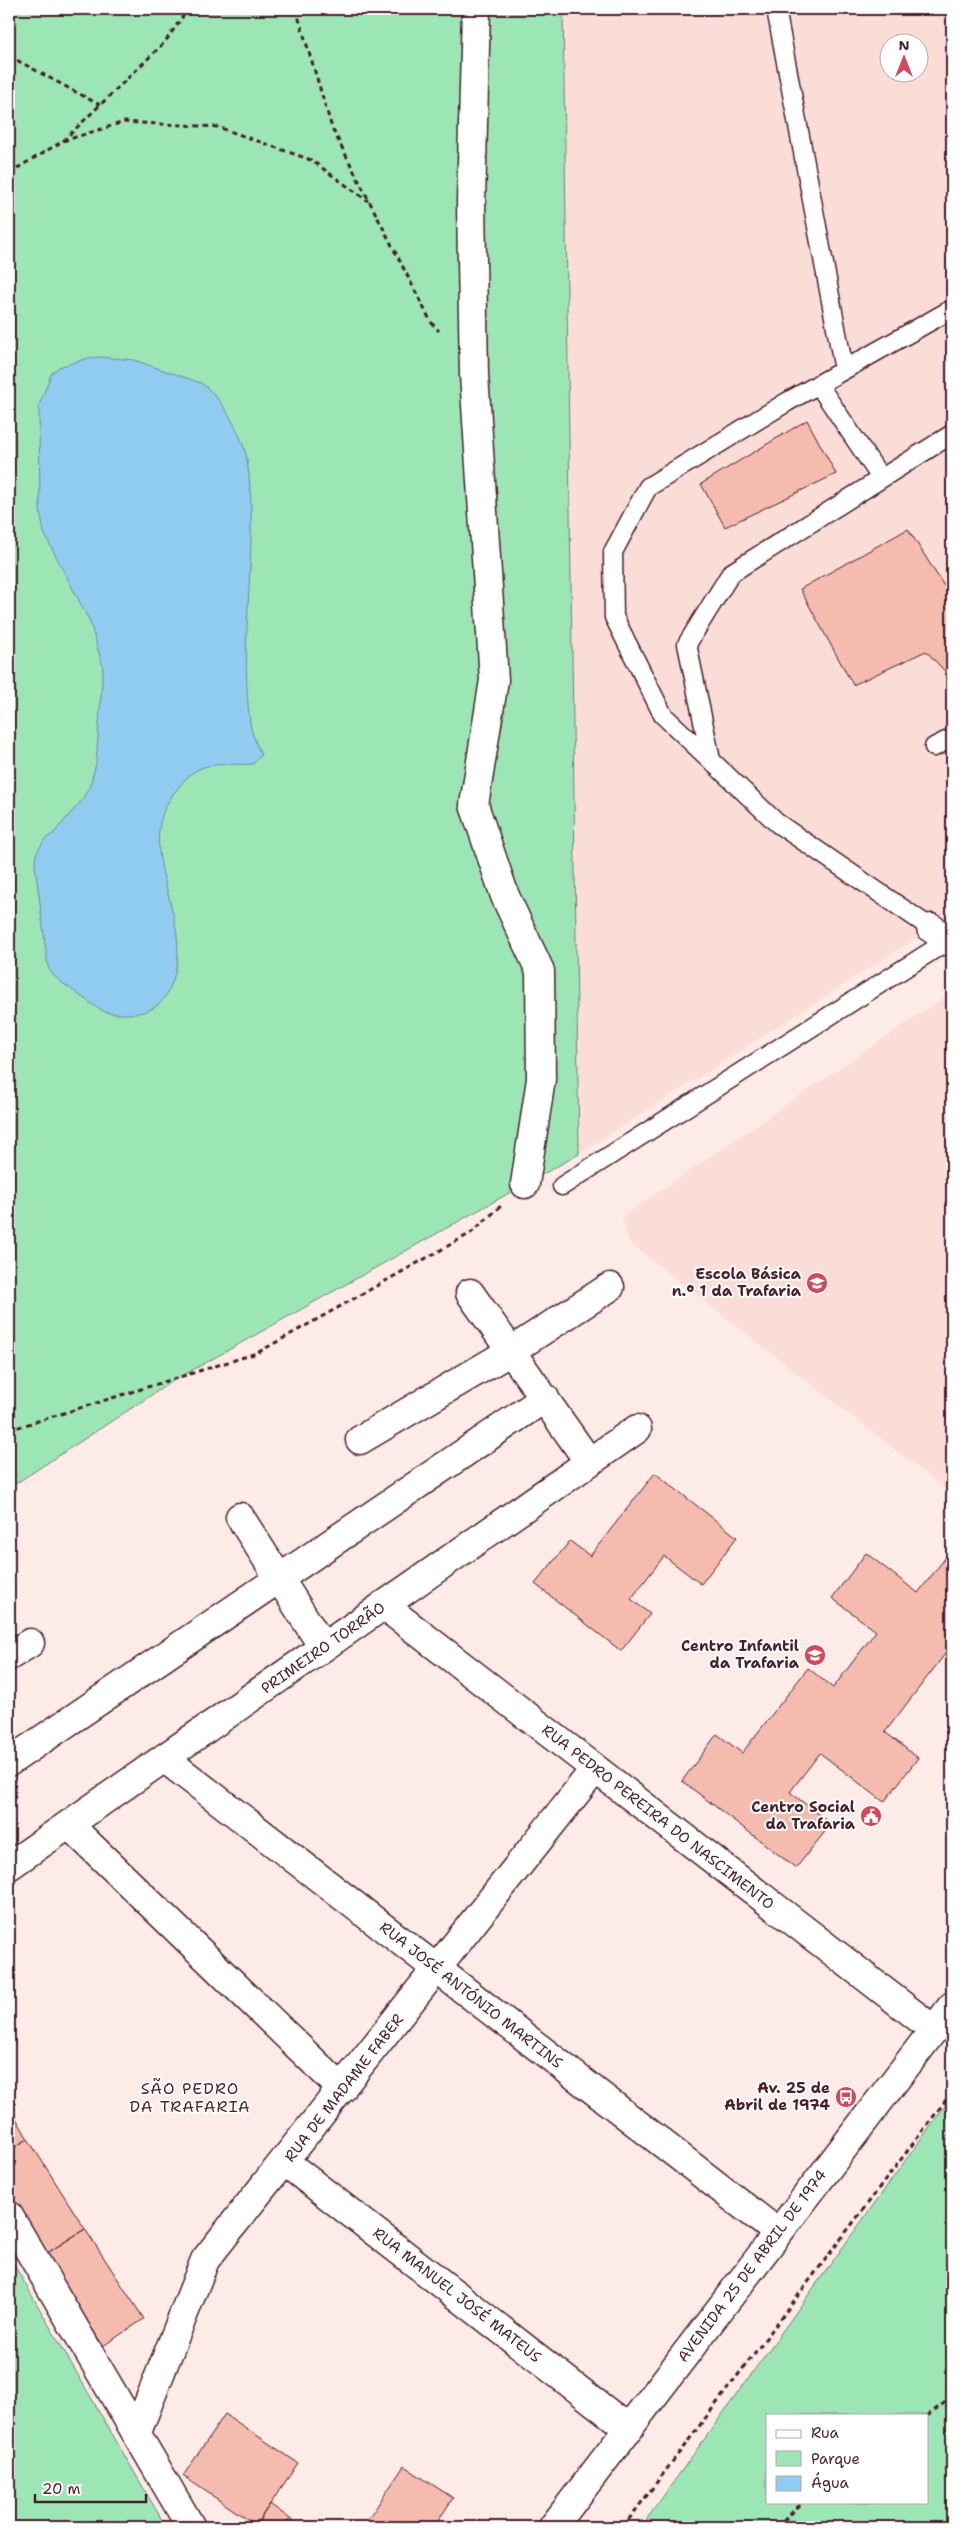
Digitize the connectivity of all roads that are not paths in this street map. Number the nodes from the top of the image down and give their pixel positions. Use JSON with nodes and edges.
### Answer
{"nodes":[{"id":1,"x":476,"y":9,"type":"edge"},
{"id":2,"x":776,"y":9,"type":"edge"},
{"id":3,"x":952,"y":309,"type":"edge"},
{"id":4,"x":844,"y":370,"type":"junction"},
{"id":5,"x":818,"y":384,"type":"junction"},
{"id":6,"x":952,"y":434,"type":"edge"},
{"id":7,"x":881,"y":478,"type":"junction"},
{"id":8,"x":952,"y":738,"type":"edge"},
{"id":9,"x":934,"y":747,"type":"dead end"},
{"id":10,"x":711,"y":760,"type":"junction"},
{"id":11,"x":946,"y":937,"type":"edge"},
{"id":12,"x":525,"y":1184,"type":"road end"},
{"id":13,"x":562,"y":1186,"type":"dead end"},
{"id":14,"x":610,"y":1287,"type":"dead end"},
{"id":15,"x":470,"y":1293,"type":"dead end"},
{"id":16,"x":511,"y":1351,"type":"junction"},
{"id":17,"x":545,"y":1398,"type":"junction"},
{"id":18,"x":636,"y":1429,"type":"dead end"},
{"id":19,"x":360,"y":1440,"type":"dead end"},
{"id":20,"x":589,"y":1462,"type":"junction"},
{"id":21,"x":240,"y":1517,"type":"dead end"},
{"id":22,"x":279,"y":1578,"type":"junction"},
{"id":23,"x":383,"y":1606,"type":"junction"},
{"id":24,"x":324,"y":1647,"type":"junction"},
{"id":25,"x":164,"y":1758,"type":"junction"},
{"id":26,"x":9,"y":1762,"type":"edge"},
{"id":27,"x":595,"y":1769,"type":"junction"},
{"id":28,"x":69,"y":1825,"type":"junction"},
{"id":29,"x":9,"y":1866,"type":"edge"},
{"id":30,"x":438,"y":1969,"type":"junction"},
{"id":31,"x":952,"y":2006,"type":"edge"},
{"id":32,"x":933,"y":2029,"type":"junction"},
{"id":33,"x":342,"y":2089,"type":"junction"},
{"id":34,"x":285,"y":2162,"type":"junction"},
{"id":35,"x":9,"y":2216,"type":"edge"},
{"id":36,"x":777,"y":2232,"type":"junction"},
{"id":37,"x":629,"y":2429,"type":"junction"},
{"id":38,"x":137,"y":2432,"type":"junction"},
{"id":39,"x":191,"y":2527,"type":"edge"},
{"id":40,"x":553,"y":2527,"type":"edge"}],
"edges":[{"from":1,"to":12,"type":"street"},
{"from":2,"to":4,"type":"lane"},
{"from":3,"to":4,"type":"lane"},
{"from":4,"to":5,"type":"lane"},
{"from":5,"to":7,"type":"lane"},
{"from":5,"to":10,"type":"lane"},
{"from":6,"to":7,"type":"lane"},
{"from":7,"to":10,"type":"lane"},
{"from":8,"to":9,"type":"lane"},
{"from":10,"to":11,"type":"lane"},
{"from":11,"to":13,"type":"lane"},
{"from":14,"to":16,"type":"street"},
{"from":15,"to":16,"type":"street"},
{"from":16,"to":17,"type":"street"},
{"from":16,"to":19,"type":"street"},
{"from":17,"to":20,"type":"street"},
{"from":17,"to":22,"type":"street"},
{"from":18,"to":20,"type":"street","name":"PRIMEIRO TORRÃO"},
{"from":20,"to":23,"type":"street","name":"PRIMEIRO TORRÃO"},
{"from":21,"to":22,"type":"street"},
{"from":22,"to":24,"type":"street"},
{"from":22,"to":26,"type":"street"},
{"from":23,"to":24,"type":"street","name":"PRIMEIRO TORRÃO"},
{"from":23,"to":27,"type":"street","name":"RUA PEDRO PEREIRA DO NASCIMENTO"},
{"from":24,"to":25,"type":"street","name":"PRIMEIRO TORRÃO"},
{"from":25,"to":28,"type":"street","name":"PRIMEIRO TORRÃO"},
{"from":25,"to":30,"type":"street","name":"RUA JOSÉ ANTÓNIO MARTINS"},
{"from":27,"to":30,"type":"street","name":"RUA DE MADAME FABER"},
{"from":27,"to":32,"type":"street","name":"RUA PEDRO PEREIRA DO NASCIMENTO"},
{"from":28,"to":29,"type":"street","name":"PRIMEIRO TORRÃO"},
{"from":28,"to":33,"type":"street"},
{"from":30,"to":33,"type":"street","name":"RUA DE MADAME FABER"},
{"from":30,"to":36,"type":"street","name":"RUA JOSÉ ANTÓNIO MARTINS"},
{"from":31,"to":32,"type":"street","name":"AVENIDA 25 DE ABRIL DE 1974"},
{"from":32,"to":36,"type":"street","name":"AVENIDA 25 DE ABRIL DE 1974"},
{"from":33,"to":34,"type":"street","name":"RUA DE MADAME FABER"},
{"from":34,"to":37,"type":"street","name":"RUA MANUEL JOSÉ MATEUS"},
{"from":34,"to":38,"type":"street","name":"RUA DE MADAME FABER"},
{"from":35,"to":38,"type":"street"},
{"from":36,"to":37,"type":"street","name":"AVENIDA 25 DE ABRIL DE 1974"},
{"from":37,"to":40,"type":"street","name":"AVENIDA 25 DE ABRIL DE 1974"},
{"from":38,"to":39,"type":"street"}]}
